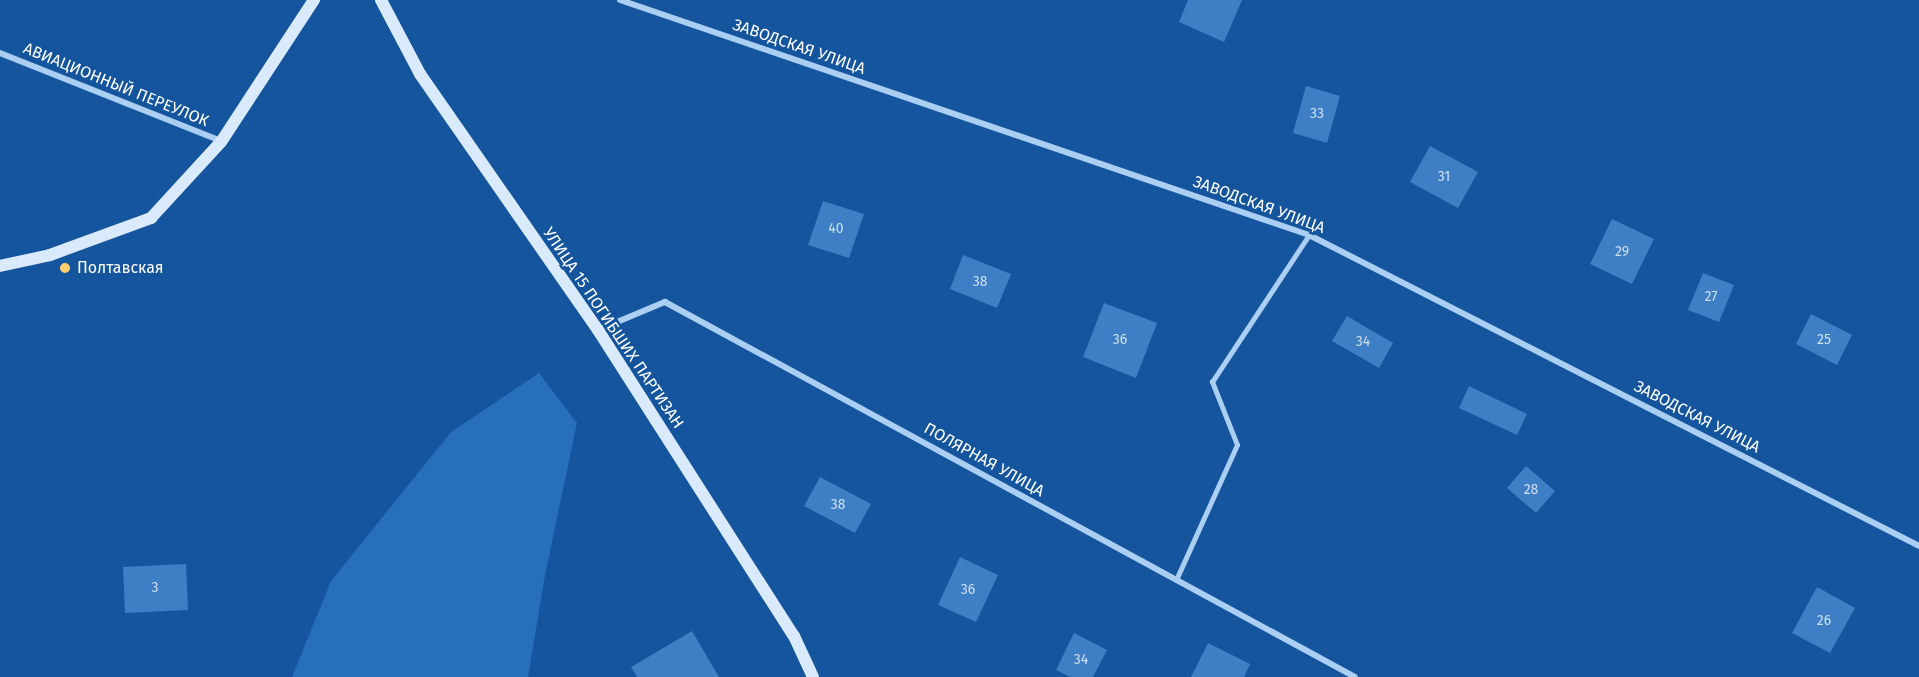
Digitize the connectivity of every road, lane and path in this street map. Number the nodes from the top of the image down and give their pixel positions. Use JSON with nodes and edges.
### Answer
{"nodes":[{"id":1,"x":314,"y":0,"type":"edge"},
{"id":2,"x":381,"y":0,"type":"edge"},
{"id":3,"x":620,"y":0,"type":"edge"},
{"id":4,"x":0,"y":53,"type":"edge"},
{"id":5,"x":221,"y":142,"type":"junction"},
{"id":6,"x":1309,"y":235,"type":"junction"},
{"id":7,"x":0,"y":266,"type":"edge"},
{"id":8,"x":598,"y":330,"type":"junction"},
{"id":9,"x":1919,"y":546,"type":"edge"},
{"id":10,"x":1176,"y":580,"type":"junction"},
{"id":11,"x":813,"y":677,"type":"edge"},
{"id":12,"x":1355,"y":677,"type":"edge"}],
"edges":[{"from":1,"to":5,"type":"street"},
{"from":2,"to":8,"type":"street","name":"УЛИЦА 15 ПОГИБШИХ ПАРТИЗАН"},
{"from":3,"to":6,"type":"street","name":"ЗАВОДСКАЯ УЛИЦА"},
{"from":4,"to":5,"type":"street","name":"АВИАЦИОННЫЙ ПЕРЕУЛОК"},
{"from":5,"to":7,"type":"street"},
{"from":6,"to":9,"type":"street","name":"ЗАВОДСКАЯ УЛИЦА"},
{"from":6,"to":10,"type":"lane"},
{"from":8,"to":10,"type":"street","name":"ПОЛЯРНАЯ УЛИЦА"},
{"from":8,"to":11,"type":"street","name":"УЛИЦА 15 ПОГИБШИХ ПАРТИЗАН"},
{"from":10,"to":12,"type":"street","name":"ПОЛЯРНАЯ УЛИЦА"}]}
